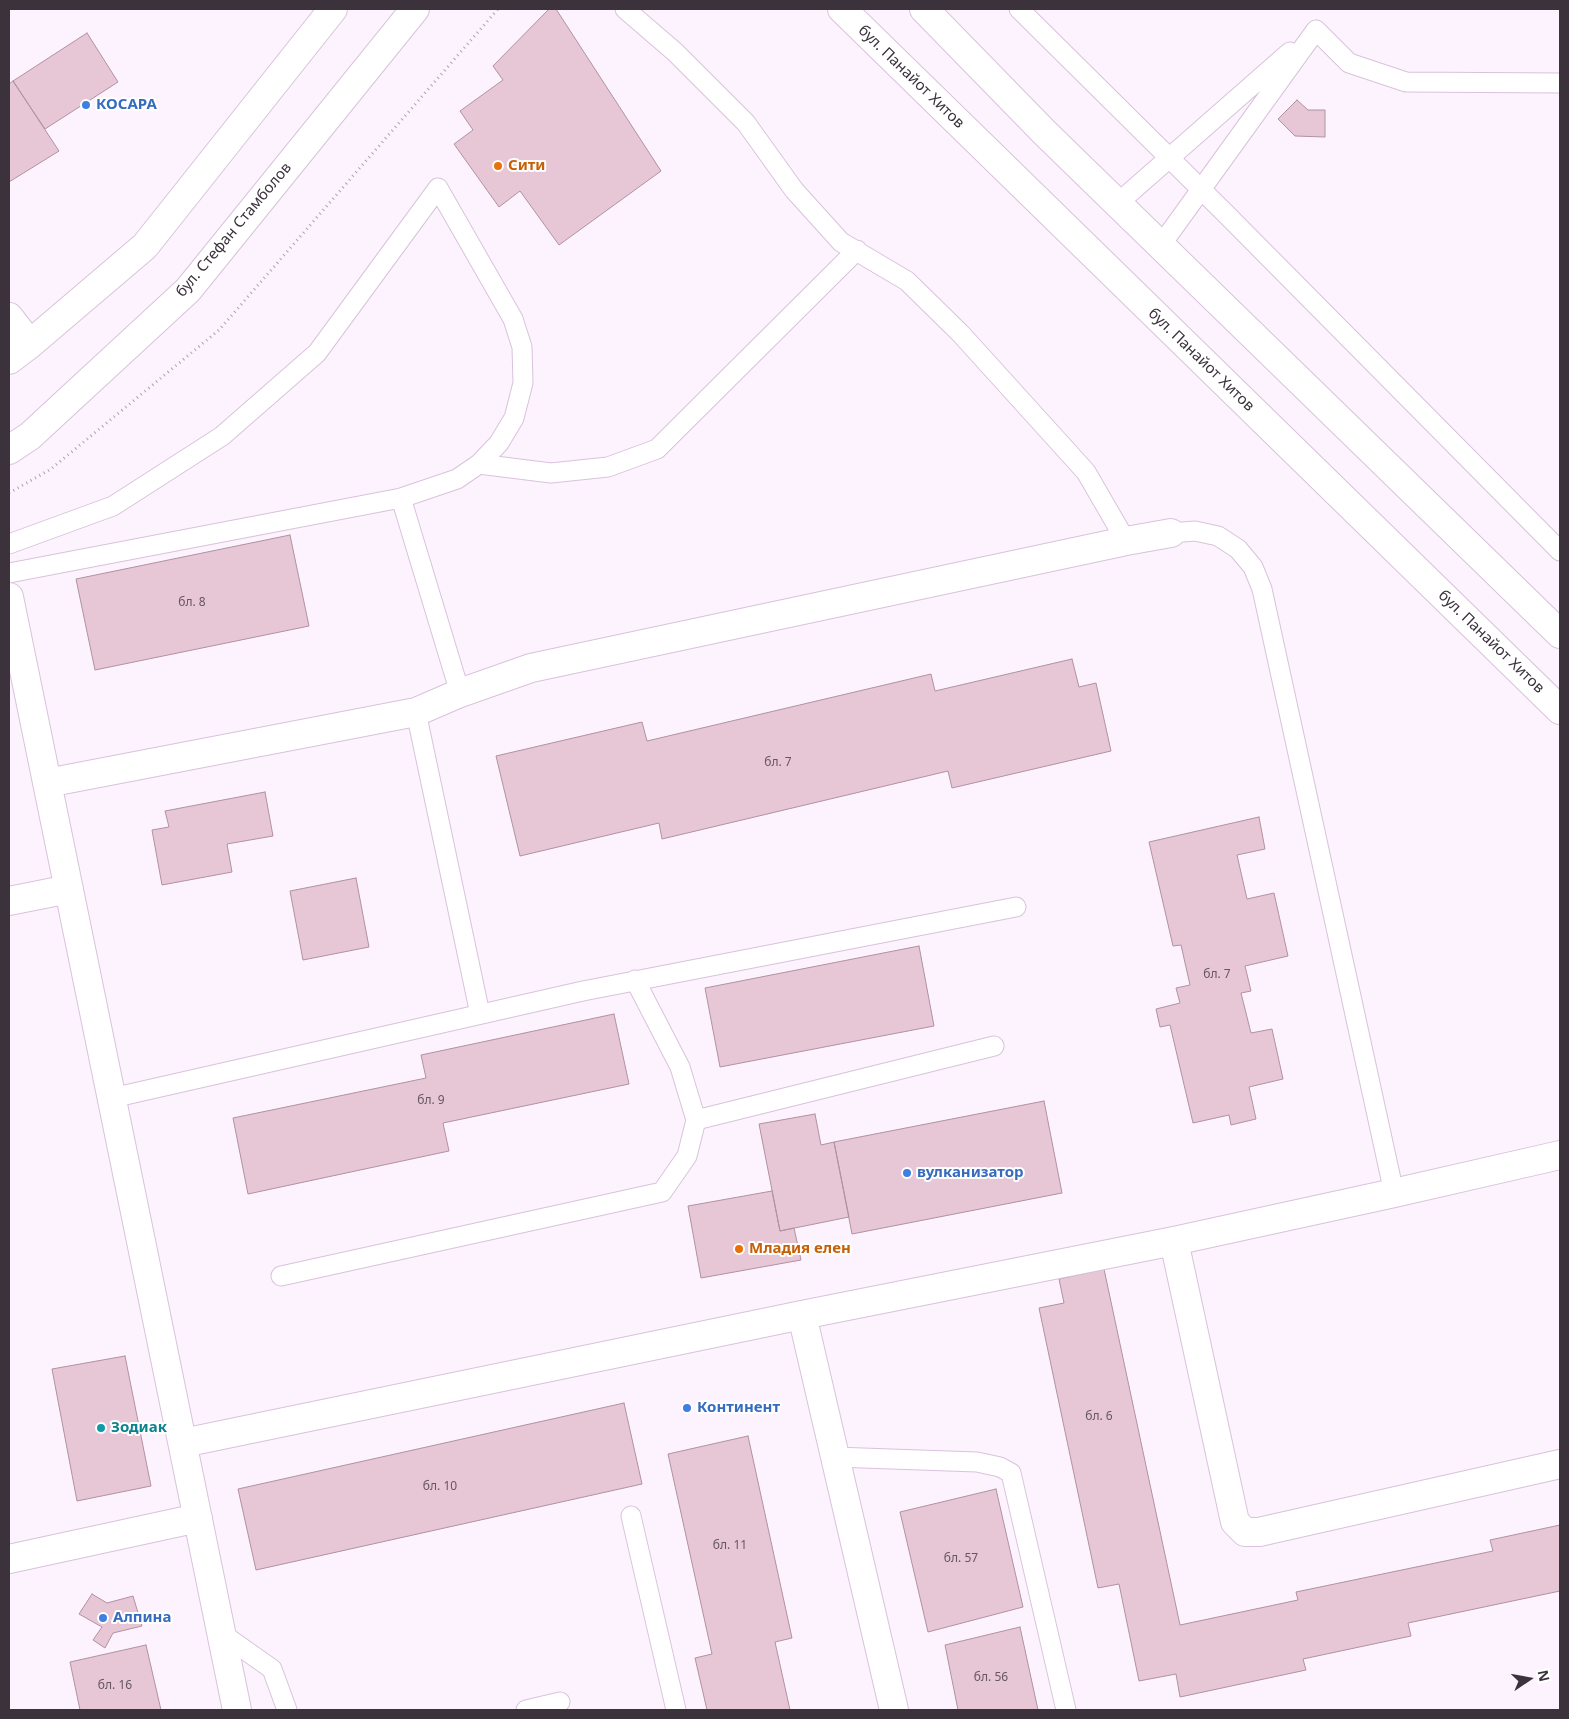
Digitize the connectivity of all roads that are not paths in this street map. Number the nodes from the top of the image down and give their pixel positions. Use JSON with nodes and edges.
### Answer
{"nodes":[{"id":1,"x":333,"y":9,"type":"edge"},
{"id":2,"x":415,"y":9,"type":"edge"},
{"id":3,"x":625,"y":9,"type":"edge"},
{"id":4,"x":842,"y":9,"type":"edge"},
{"id":5,"x":924,"y":9,"type":"edge"},
{"id":6,"x":1019,"y":9,"type":"edge"},
{"id":7,"x":1316,"y":30,"type":"junction"},
{"id":8,"x":1560,"y":83,"type":"edge"},
{"id":9,"x":1168,"y":158,"type":"junction"},
{"id":10,"x":1201,"y":190,"type":"junction"},
{"id":11,"x":1118,"y":203,"type":"junction"},
{"id":12,"x":1161,"y":245,"type":"junction"},
{"id":13,"x":857,"y":250,"type":"junction"},
{"id":14,"x":9,"y":317,"type":"edge"},
{"id":15,"x":19,"y":352,"type":"edge"},
{"id":16,"x":9,"y":450,"type":"edge"},
{"id":17,"x":479,"y":464,"type":"junction"},
{"id":18,"x":401,"y":498,"type":"junction"},
{"id":19,"x":1171,"y":533,"type":"joint"},
{"id":20,"x":1126,"y":541,"type":"junction"},
{"id":21,"x":9,"y":544,"type":"edge"},
{"id":22,"x":1560,"y":551,"type":"edge"},
{"id":23,"x":9,"y":573,"type":"edge"},
{"id":24,"x":9,"y":597,"type":"edge"},
{"id":25,"x":1560,"y":634,"type":"edge"},
{"id":26,"x":15,"y":667,"type":"edge"},
{"id":27,"x":460,"y":693,"type":"junction"},
{"id":28,"x":1560,"y":710,"type":"edge"},
{"id":29,"x":416,"y":712,"type":"junction"},
{"id":30,"x":47,"y":783,"type":"junction"},
{"id":31,"x":69,"y":889,"type":"junction"},
{"id":32,"x":9,"y":901,"type":"edge"},
{"id":33,"x":1016,"y":907,"type":"dead end"},
{"id":34,"x":635,"y":980,"type":"junction"},
{"id":35,"x":480,"y":1014,"type":"junction"},
{"id":36,"x":994,"y":1046,"type":"dead end"},
{"id":37,"x":112,"y":1098,"type":"junction"},
{"id":38,"x":696,"y":1120,"type":"junction"},
{"id":39,"x":1560,"y":1155,"type":"edge"},
{"id":40,"x":1394,"y":1193,"type":"junction"},
{"id":41,"x":1174,"y":1241,"type":"junction"},
{"id":42,"x":281,"y":1276,"type":"dead end"},
{"id":43,"x":802,"y":1315,"type":"junction"},
{"id":44,"x":183,"y":1443,"type":"junction"},
{"id":45,"x":834,"y":1457,"type":"junction"},
{"id":46,"x":1560,"y":1464,"type":"edge"},
{"id":47,"x":631,"y":1516,"type":"dead end"},
{"id":48,"x":198,"y":1518,"type":"junction"},
{"id":49,"x":9,"y":1559,"type":"edge"},
{"id":50,"x":221,"y":1633,"type":"junction"},
{"id":51,"x":560,"y":1702,"type":"dead end"},
{"id":52,"x":237,"y":1710,"type":"edge"},
{"id":53,"x":287,"y":1710,"type":"edge"},
{"id":54,"x":526,"y":1710,"type":"edge"},
{"id":55,"x":676,"y":1710,"type":"edge"},
{"id":56,"x":894,"y":1710,"type":"edge"},
{"id":57,"x":1066,"y":1710,"type":"edge"}],
"edges":[{"from":1,"to":15,"type":"street"},
{"from":2,"to":16,"type":"street","name":"бул. Стефан Стамболов"},
{"from":3,"to":13,"type":"lane"},
{"from":4,"to":28,"type":"street","name":"бул. Панайот Хитов"},
{"from":5,"to":11,"type":"street"},
{"from":6,"to":9,"type":"lane"},
{"from":7,"to":8,"type":"lane"},
{"from":7,"to":9,"type":"lane"},
{"from":7,"to":10,"type":"lane"},
{"from":9,"to":10,"type":"lane"},
{"from":9,"to":11,"type":"lane"},
{"from":10,"to":12,"type":"lane"},
{"from":10,"to":22,"type":"lane"},
{"from":11,"to":12,"type":"street"},
{"from":12,"to":25,"type":"street"},
{"from":13,"to":17,"type":"lane"},
{"from":13,"to":20,"type":"lane"},
{"from":14,"to":15,"type":"street"},
{"from":17,"to":18,"type":"lane"},
{"from":17,"to":21,"type":"lane"},
{"from":18,"to":23,"type":"lane"},
{"from":18,"to":27,"type":"lane"},
{"from":19,"to":20,"type":"street"},
{"from":19,"to":40,"type":"lane"},
{"from":20,"to":27,"type":"street"},
{"from":24,"to":26,"type":"street"},
{"from":26,"to":30,"type":"street"},
{"from":27,"to":29,"type":"street"},
{"from":29,"to":30,"type":"street"},
{"from":29,"to":35,"type":"lane"},
{"from":30,"to":31,"type":"street"},
{"from":31,"to":32,"type":"street"},
{"from":31,"to":37,"type":"street"},
{"from":33,"to":34,"type":"lane"},
{"from":34,"to":35,"type":"lane"},
{"from":34,"to":38,"type":"lane"},
{"from":35,"to":37,"type":"lane"},
{"from":36,"to":38,"type":"lane"},
{"from":37,"to":44,"type":"street"},
{"from":38,"to":42,"type":"lane"},
{"from":39,"to":40,"type":"street"},
{"from":40,"to":41,"type":"street"},
{"from":41,"to":43,"type":"street"},
{"from":41,"to":46,"type":"street"},
{"from":43,"to":44,"type":"street"},
{"from":43,"to":45,"type":"street"},
{"from":44,"to":48,"type":"street"},
{"from":45,"to":56,"type":"street"},
{"from":45,"to":57,"type":"lane"},
{"from":47,"to":55,"type":"lane"},
{"from":48,"to":49,"type":"street"},
{"from":48,"to":50,"type":"street"},
{"from":50,"to":52,"type":"street"},
{"from":50,"to":53,"type":"lane"},
{"from":51,"to":54,"type":"lane"}]}
